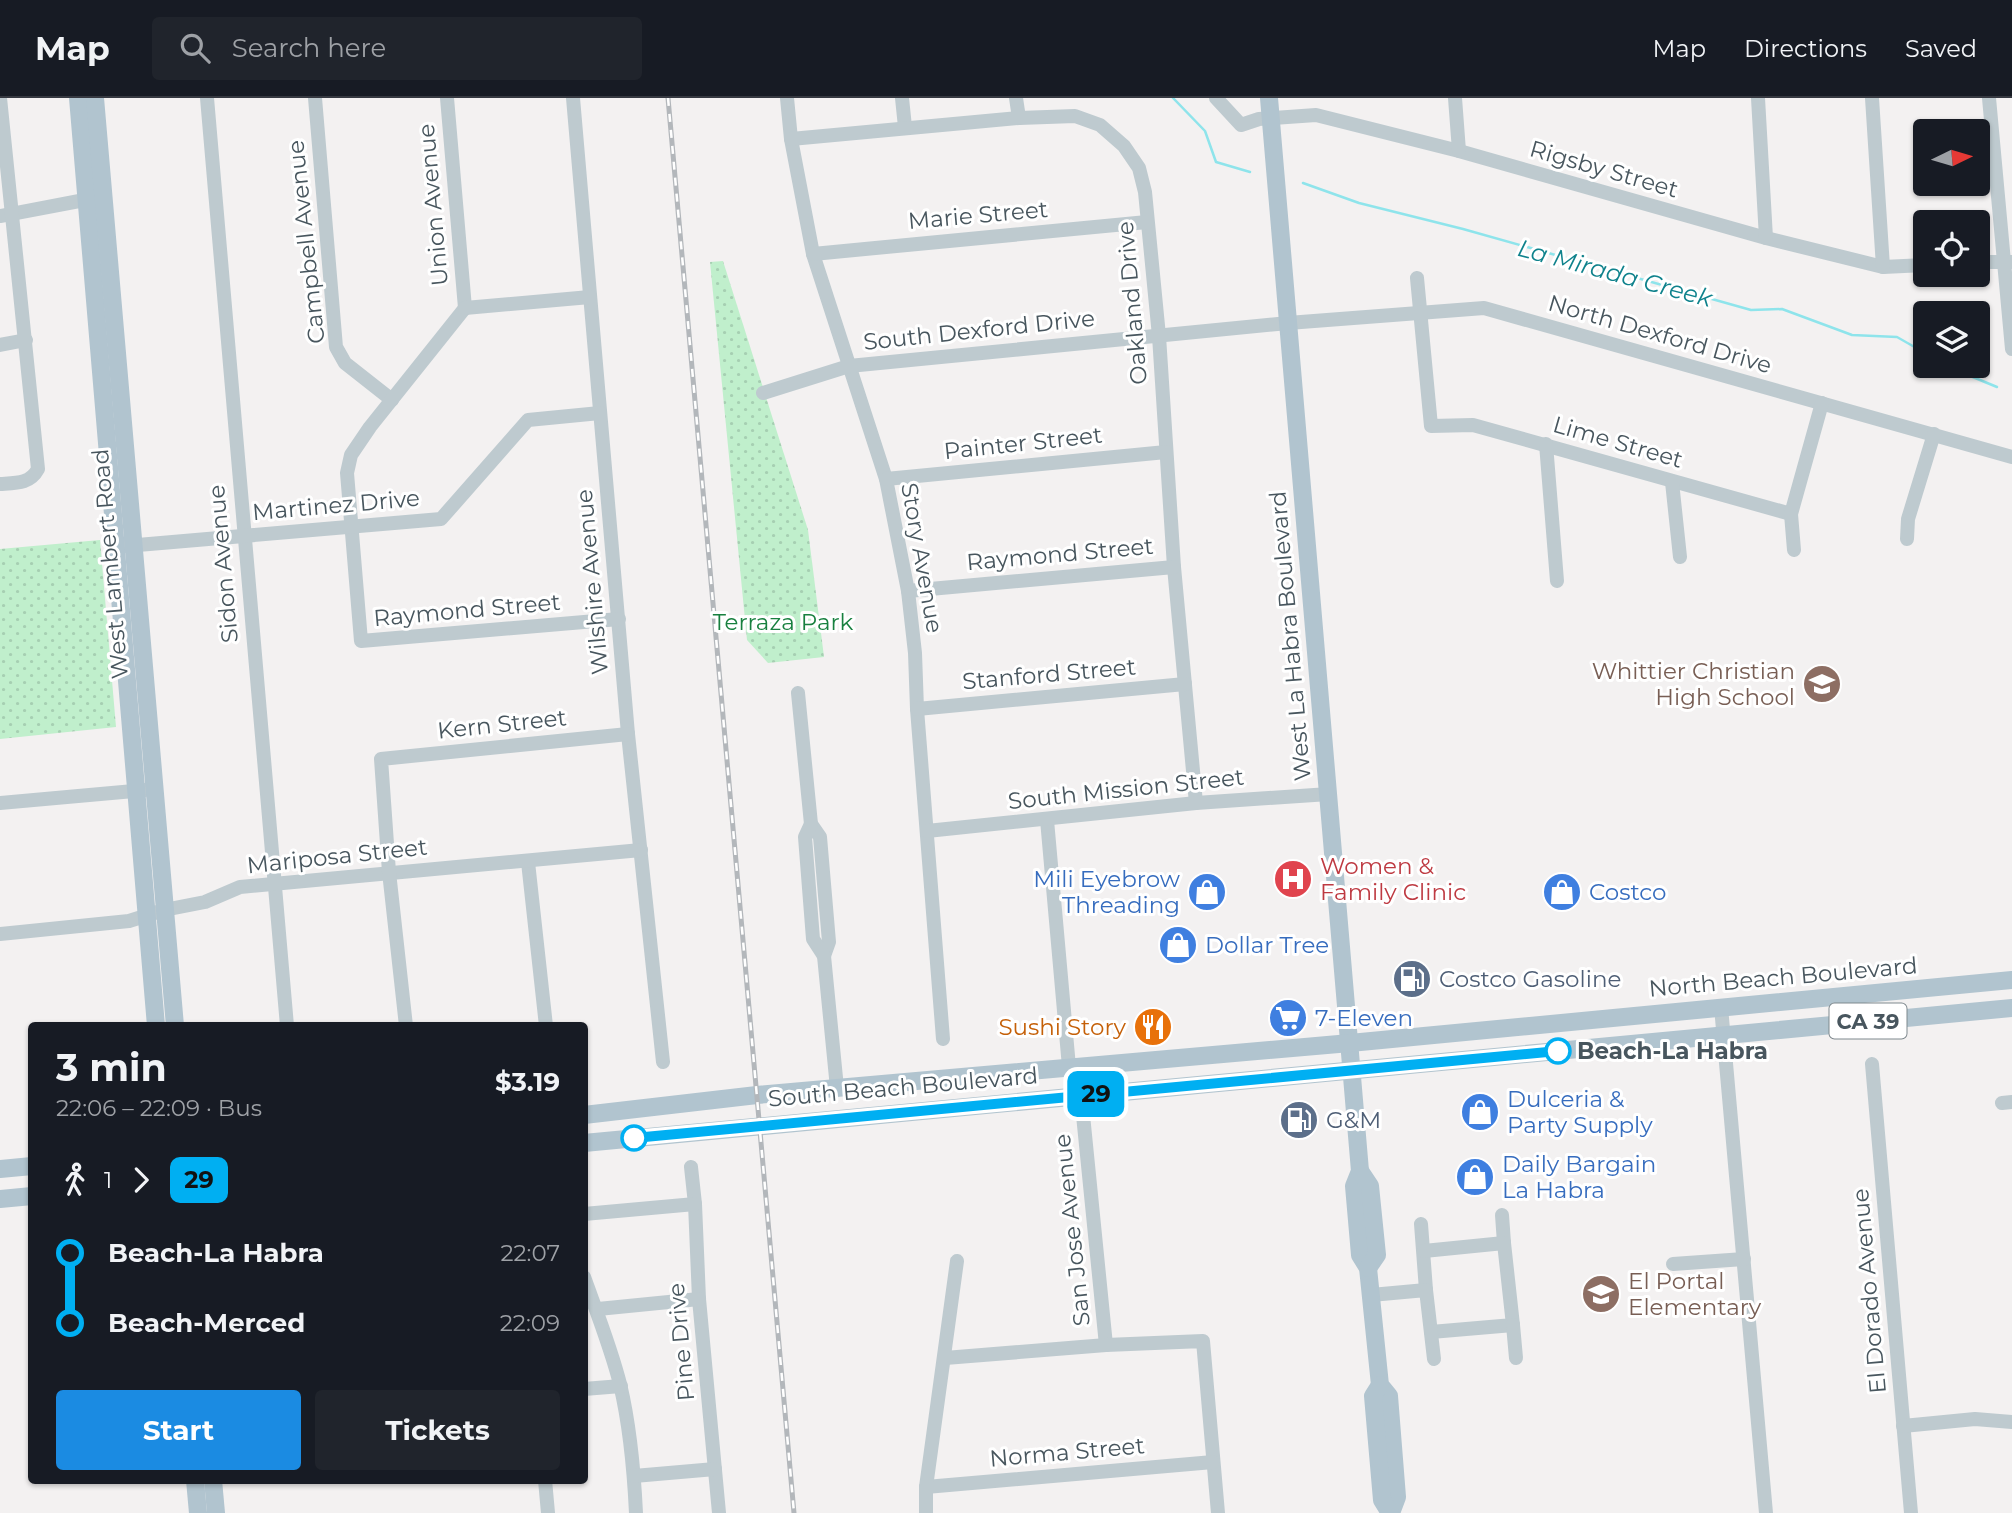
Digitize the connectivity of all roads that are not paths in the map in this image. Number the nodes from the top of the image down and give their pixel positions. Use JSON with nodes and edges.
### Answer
{"nodes":[{"id":1,"x":0,"y":98,"type":"edge"},
{"id":2,"x":78,"y":98,"type":"edge"},
{"id":3,"x":95,"y":98,"type":"edge"},
{"id":4,"x":207,"y":98,"type":"edge"},
{"id":5,"x":315,"y":98,"type":"edge"},
{"id":6,"x":447,"y":98,"type":"edge"},
{"id":7,"x":573,"y":98,"type":"edge"},
{"id":8,"x":787,"y":98,"type":"edge"},
{"id":9,"x":902,"y":98,"type":"edge"},
{"id":10,"x":1016,"y":98,"type":"edge"},
{"id":11,"x":1216,"y":98,"type":"edge"},
{"id":12,"x":1269,"y":98,"type":"edge"},
{"id":13,"x":1455,"y":98,"type":"edge"},
{"id":14,"x":1758,"y":98,"type":"edge"},
{"id":15,"x":1872,"y":98,"type":"edge"},
{"id":16,"x":1989,"y":98,"type":"edge"},
{"id":17,"x":1019,"y":118,"type":"junction"},
{"id":18,"x":1271,"y":118,"type":"junction"},
{"id":19,"x":905,"y":127,"type":"junction"},
{"id":20,"x":791,"y":139,"type":"junction"},
{"id":21,"x":1459,"y":151,"type":"junction"},
{"id":22,"x":95,"y":198,"type":"junction"},
{"id":23,"x":7,"y":215,"type":"edge"},
{"id":24,"x":1147,"y":222,"type":"junction"},
{"id":25,"x":1766,"y":238,"type":"junction"},
{"id":26,"x":813,"y":254,"type":"junction"},
{"id":27,"x":2009,"y":261,"type":"edge"},
{"id":28,"x":1990,"y":262,"type":"edge"},
{"id":29,"x":1913,"y":266,"type":"edge"},
{"id":30,"x":1883,"y":267,"type":"junction"},
{"id":31,"x":1417,"y":278,"type":"dead end"},
{"id":32,"x":590,"y":297,"type":"junction"},
{"id":33,"x":465,"y":308,"type":"junction"},
{"id":34,"x":1420,"y":312,"type":"junction"},
{"id":35,"x":1288,"y":323,"type":"junction"},
{"id":36,"x":1159,"y":336,"type":"junction"},
{"id":37,"x":26,"y":340,"type":"junction"},
{"id":38,"x":0,"y":345,"type":"edge"},
{"id":39,"x":2012,"y":349,"type":"edge"},
{"id":40,"x":849,"y":366,"type":"junction"},
{"id":41,"x":763,"y":393,"type":"dead end"},
{"id":42,"x":391,"y":400,"type":"junction"},
{"id":43,"x":1822,"y":402,"type":"junction"},
{"id":44,"x":600,"y":413,"type":"junction"},
{"id":45,"x":1934,"y":434,"type":"junction"},
{"id":46,"x":1546,"y":444,"type":"junction"},
{"id":47,"x":1166,"y":452,"type":"junction"},
{"id":48,"x":2012,"y":457,"type":"edge"},
{"id":49,"x":886,"y":479,"type":"junction"},
{"id":50,"x":1672,"y":482,"type":"junction"},
{"id":51,"x":0,"y":484,"type":"edge"},
{"id":52,"x":1791,"y":514,"type":"junction"},
{"id":53,"x":352,"y":527,"type":"junction"},
{"id":54,"x":244,"y":536,"type":"junction"},
{"id":55,"x":1907,"y":540,"type":"dead end"},
{"id":56,"x":125,"y":546,"type":"junction"},
{"id":57,"x":1794,"y":550,"type":"dead end"},
{"id":58,"x":1680,"y":557,"type":"dead end"},
{"id":59,"x":1174,"y":566,"type":"junction"},
{"id":60,"x":1557,"y":581,"type":"dead end"},
{"id":61,"x":908,"y":591,"type":"junction"},
{"id":62,"x":619,"y":620,"type":"junction"},
{"id":63,"x":1185,"y":684,"type":"junction"},
{"id":64,"x":798,"y":694,"type":"dead end"},
{"id":65,"x":917,"y":709,"type":"junction"},
{"id":66,"x":628,"y":734,"type":"junction"},
{"id":67,"x":145,"y":790,"type":"junction"},
{"id":68,"x":1329,"y":794,"type":"junction"},
{"id":69,"x":0,"y":803,"type":"edge"},
{"id":70,"x":1196,"y":803,"type":"junction"},
{"id":71,"x":1047,"y":820,"type":"junction"},
{"id":72,"x":927,"y":831,"type":"junction"},
{"id":73,"x":641,"y":849,"type":"junction"},
{"id":74,"x":528,"y":862,"type":"junction"},
{"id":75,"x":389,"y":872,"type":"junction"},
{"id":76,"x":274,"y":883,"type":"junction"},
{"id":77,"x":155,"y":912,"type":"junction"},
{"id":78,"x":0,"y":934,"type":"edge"},
{"id":79,"x":2012,"y":980,"type":"edge"},
{"id":80,"x":1721,"y":1006,"type":"junction"},
{"id":81,"x":2012,"y":1008,"type":"edge"},
{"id":82,"x":156,"y":1022,"type":"edge"},
{"id":83,"x":174,"y":1022,"type":"edge"},
{"id":84,"x":286,"y":1022,"type":"edge"},
{"id":85,"x":406,"y":1022,"type":"edge"},
{"id":86,"x":546,"y":1022,"type":"edge"},
{"id":87,"x":1724,"y":1035,"type":"junction"},
{"id":88,"x":943,"y":1039,"type":"dead end"},
{"id":89,"x":1350,"y":1043,"type":"junction"},
{"id":90,"x":663,"y":1062,"type":"dead end"},
{"id":91,"x":1872,"y":1065,"type":"dead end"},
{"id":92,"x":1069,"y":1067,"type":"junction"},
{"id":93,"x":1352,"y":1070,"type":"junction"},
{"id":94,"x":836,"y":1088,"type":"junction"},
{"id":95,"x":1081,"y":1095,"type":"junction"},
{"id":96,"x":588,"y":1115,"type":"edge"},
{"id":97,"x":588,"y":1143,"type":"edge"},
{"id":98,"x":28,"y":1166,"type":"edge"},
{"id":99,"x":691,"y":1167,"type":"dead end"},
{"id":100,"x":0,"y":1169,"type":"edge"},
{"id":101,"x":28,"y":1196,"type":"edge"},
{"id":102,"x":0,"y":1199,"type":"edge"},
{"id":103,"x":695,"y":1204,"type":"junction"},
{"id":104,"x":588,"y":1214,"type":"edge"},
{"id":105,"x":1502,"y":1215,"type":"dead end"},
{"id":106,"x":1420,"y":1223,"type":"dead end"},
{"id":107,"x":1504,"y":1243,"type":"junction"},
{"id":108,"x":1424,"y":1251,"type":"junction"},
{"id":109,"x":1744,"y":1259,"type":"junction"},
{"id":110,"x":957,"y":1261,"type":"dead end"},
{"id":111,"x":1673,"y":1264,"type":"dead end"},
{"id":112,"x":588,"y":1288,"type":"edge"},
{"id":113,"x":1426,"y":1290,"type":"junction"},
{"id":114,"x":1371,"y":1295,"type":"junction"},
{"id":115,"x":699,"y":1299,"type":"junction"},
{"id":116,"x":598,"y":1309,"type":"junction"},
{"id":117,"x":1513,"y":1325,"type":"junction"},
{"id":118,"x":1430,"y":1332,"type":"junction"},
{"id":119,"x":1106,"y":1345,"type":"junction"},
{"id":120,"x":944,"y":1358,"type":"junction"},
{"id":121,"x":1516,"y":1358,"type":"dead end"},
{"id":122,"x":1434,"y":1359,"type":"dead end"},
{"id":123,"x":621,"y":1386,"type":"junction"},
{"id":124,"x":588,"y":1388,"type":"edge"},
{"id":125,"x":2012,"y":1422,"type":"edge"},
{"id":126,"x":1903,"y":1426,"type":"junction"},
{"id":127,"x":1213,"y":1462,"type":"junction"},
{"id":128,"x":715,"y":1469,"type":"junction"},
{"id":129,"x":634,"y":1476,"type":"junction"},
{"id":130,"x":195,"y":1484,"type":"edge"},
{"id":131,"x":213,"y":1484,"type":"edge"},
{"id":132,"x":545,"y":1484,"type":"edge"},
{"id":133,"x":926,"y":1487,"type":"junction"},
{"id":134,"x":198,"y":1513,"type":"edge"},
{"id":135,"x":216,"y":1513,"type":"edge"},
{"id":136,"x":548,"y":1513,"type":"edge"},
{"id":137,"x":636,"y":1513,"type":"edge"},
{"id":138,"x":719,"y":1513,"type":"edge"},
{"id":139,"x":926,"y":1513,"type":"edge"},
{"id":140,"x":1218,"y":1513,"type":"edge"},
{"id":141,"x":1391,"y":1513,"type":"edge"},
{"id":142,"x":1766,"y":1513,"type":"edge"},
{"id":143,"x":1911,"y":1513,"type":"edge"}],
"edges":[{"from":1,"to":23,"type":"street"},
{"from":2,"to":22,"type":"main road","name":"West Lambert Road"},
{"from":3,"to":22,"type":"main road","name":"West Lambert Road"},
{"from":4,"to":54,"type":"street","name":"Sidon Avenue"},
{"from":5,"to":42,"type":"street","name":"Campbell Avenue"},
{"from":6,"to":33,"type":"street","name":"Union Avenue"},
{"from":7,"to":32,"type":"street","name":"Wilshire Avenue"},
{"from":8,"to":20,"type":"street","name":"Story Avenue"},
{"from":9,"to":19,"type":"street"},
{"from":10,"to":17,"type":"street"},
{"from":11,"to":18,"type":"street","name":"Rigsby Street"},
{"from":12,"to":18,"type":"main road","name":"West La Habra Boulevard"},
{"from":13,"to":21,"type":"street"},
{"from":14,"to":25,"type":"street"},
{"from":15,"to":30,"type":"street"},
{"from":16,"to":27,"type":"street"},
{"from":17,"to":19,"type":"street","name":"Oakland Drive"},
{"from":17,"to":24,"type":"street","name":"Oakland Drive"},
{"from":18,"to":21,"type":"street","name":"Rigsby Street"},
{"from":18,"to":35,"type":"main road","name":"West La Habra Boulevard"},
{"from":19,"to":20,"type":"street","name":"Oakland Drive"},
{"from":20,"to":26,"type":"street","name":"Story Avenue"},
{"from":21,"to":25,"type":"street","name":"Rigsby Street"},
{"from":22,"to":23,"type":"street"},
{"from":22,"to":56,"type":"main road","name":"West Lambert Road"},
{"from":23,"to":37,"type":"street"},
{"from":24,"to":26,"type":"street","name":"Marie Street"},
{"from":24,"to":36,"type":"street","name":"Oakland Drive"},
{"from":25,"to":30,"type":"street","name":"Rigsby Street"},
{"from":26,"to":40,"type":"street","name":"Story Avenue"},
{"from":27,"to":28,"type":"street"},
{"from":27,"to":39,"type":"street"},
{"from":29,"to":30,"type":"street","name":"Rigsby Street"},
{"from":31,"to":34,"type":"street"},
{"from":32,"to":33,"type":"street"},
{"from":32,"to":44,"type":"street","name":"Wilshire Avenue"},
{"from":33,"to":42,"type":"street"},
{"from":34,"to":35,"type":"street","name":"North Dexford Drive"},
{"from":34,"to":43,"type":"street","name":"North Dexford Drive"},
{"from":34,"to":46,"type":"street","name":"Lime Street"},
{"from":35,"to":36,"type":"street","name":"South Dexford Drive"},
{"from":35,"to":68,"type":"main road","name":"West La Habra Boulevard"},
{"from":36,"to":40,"type":"street","name":"South Dexford Drive"},
{"from":36,"to":47,"type":"street","name":"Oakland Drive"},
{"from":37,"to":38,"type":"street"},
{"from":37,"to":51,"type":"street"},
{"from":40,"to":41,"type":"street","name":"South Dexford Drive"},
{"from":40,"to":49,"type":"street","name":"Story Avenue"},
{"from":42,"to":53,"type":"street"},
{"from":43,"to":45,"type":"street","name":"North Dexford Drive"},
{"from":43,"to":52,"type":"street"},
{"from":44,"to":53,"type":"street","name":"Martinez Drive"},
{"from":44,"to":62,"type":"street","name":"Wilshire Avenue"},
{"from":45,"to":48,"type":"street","name":"North Dexford Drive"},
{"from":45,"to":55,"type":"street"},
{"from":46,"to":50,"type":"street","name":"Lime Street"},
{"from":46,"to":60,"type":"street"},
{"from":47,"to":49,"type":"street","name":"Painter Street"},
{"from":47,"to":59,"type":"street","name":"Oakland Drive"},
{"from":49,"to":61,"type":"street","name":"Story Avenue"},
{"from":50,"to":52,"type":"street","name":"Lime Street"},
{"from":50,"to":58,"type":"street"},
{"from":52,"to":57,"type":"street"},
{"from":53,"to":54,"type":"street","name":"Martinez Drive"},
{"from":53,"to":62,"type":"street","name":"Raymond Street"},
{"from":54,"to":56,"type":"street","name":"Martinez Drive"},
{"from":54,"to":76,"type":"street","name":"Sidon Avenue"},
{"from":56,"to":67,"type":"main road","name":"West Lambert Road"},
{"from":59,"to":61,"type":"street","name":"Raymond Street"},
{"from":59,"to":63,"type":"street","name":"Oakland Drive"},
{"from":61,"to":65,"type":"street","name":"Story Avenue"},
{"from":62,"to":66,"type":"street","name":"Wilshire Avenue"},
{"from":63,"to":65,"type":"street","name":"Stanford Street"},
{"from":63,"to":70,"type":"street","name":"Oakland Drive"},
{"from":64,"to":94,"type":"street"},
{"from":65,"to":72,"type":"street","name":"Story Avenue"},
{"from":66,"to":73,"type":"street","name":"Wilshire Avenue"},
{"from":66,"to":75,"type":"street","name":"Kern Street"},
{"from":67,"to":69,"type":"street"},
{"from":67,"to":77,"type":"main road","name":"West Lambert Road"},
{"from":68,"to":70,"type":"street","name":"South Mission Street"},
{"from":68,"to":89,"type":"main road","name":"West La Habra Boulevard"},
{"from":70,"to":71,"type":"street","name":"South Mission Street"},
{"from":71,"to":72,"type":"street","name":"South Mission Street"},
{"from":71,"to":92,"type":"street","name":"San Jose Avenue"},
{"from":72,"to":88,"type":"street","name":"Story Avenue"},
{"from":73,"to":74,"type":"street","name":"Mariposa Street"},
{"from":73,"to":90,"type":"street","name":"Wilshire Avenue"},
{"from":74,"to":75,"type":"street","name":"Mariposa Street"},
{"from":74,"to":86,"type":"street"},
{"from":75,"to":76,"type":"street","name":"Mariposa Street"},
{"from":75,"to":85,"type":"street"},
{"from":76,"to":77,"type":"street","name":"Mariposa Street"},
{"from":76,"to":84,"type":"street","name":"Sidon Avenue"},
{"from":77,"to":78,"type":"street","name":"Mariposa Street"},
{"from":77,"to":82,"type":"main road","name":"West Lambert Road"},
{"from":77,"to":83,"type":"main road","name":"West Lambert Road"},
{"from":79,"to":80,"type":"main road","name":"North Beach Boulevard","number":"CA 39"},
{"from":80,"to":87,"type":"street"},
{"from":80,"to":89,"type":"main road","name":"North Beach Boulevard","number":"CA 39"},
{"from":81,"to":87,"type":"main road","number":"CA 39"},
{"from":87,"to":93,"type":"main road","number":"CA 39"},
{"from":87,"to":109,"type":"street"},
{"from":89,"to":92,"type":"main road","name":"South Beach Boulevard","number":"CA 39"},
{"from":89,"to":93,"type":"main road","name":"West La Habra Boulevard"},
{"from":91,"to":126,"type":"street","name":"El Dorado Avenue"},
{"from":92,"to":94,"type":"main road","name":"South Beach Boulevard","number":"CA 39"},
{"from":92,"to":95,"type":"street","name":"San Jose Avenue"},
{"from":93,"to":95,"type":"main road","name":"South Beach Boulevard","number":"CA 39"},
{"from":93,"to":114,"type":"main road","name":"West La Habra Boulevard"},
{"from":94,"to":96,"type":"main road","name":"South Beach Boulevard","number":"CA 39"},
{"from":95,"to":97,"type":"main road","name":"South Beach Boulevard","number":"CA 39"},
{"from":95,"to":119,"type":"street","name":"San Jose Avenue"},
{"from":98,"to":100,"type":"main road"},
{"from":99,"to":103,"type":"street","name":"Pine Drive"},
{"from":101,"to":102,"type":"main road"},
{"from":103,"to":104,"type":"street"},
{"from":103,"to":115,"type":"street","name":"Pine Drive"},
{"from":105,"to":107,"type":"street"},
{"from":106,"to":108,"type":"street"},
{"from":107,"to":108,"type":"street"},
{"from":107,"to":117,"type":"street"},
{"from":108,"to":113,"type":"street"},
{"from":109,"to":111,"type":"street"},
{"from":109,"to":142,"type":"street"},
{"from":110,"to":120,"type":"street"},
{"from":112,"to":116,"type":"street"},
{"from":113,"to":114,"type":"street"},
{"from":113,"to":118,"type":"street"},
{"from":114,"to":141,"type":"main road","name":"West La Habra Boulevard"},
{"from":115,"to":116,"type":"street"},
{"from":115,"to":128,"type":"street","name":"Pine Drive"},
{"from":116,"to":123,"type":"street"},
{"from":117,"to":118,"type":"street"},
{"from":117,"to":121,"type":"street"},
{"from":118,"to":122,"type":"street"},
{"from":119,"to":120,"type":"street"},
{"from":119,"to":127,"type":"street"},
{"from":120,"to":133,"type":"street"},
{"from":123,"to":124,"type":"street"},
{"from":123,"to":129,"type":"street"},
{"from":125,"to":126,"type":"street"},
{"from":126,"to":143,"type":"street","name":"El Dorado Avenue"},
{"from":127,"to":133,"type":"street","name":"Norma Street"},
{"from":127,"to":140,"type":"street"},
{"from":128,"to":129,"type":"street"},
{"from":128,"to":138,"type":"street","name":"Pine Drive"},
{"from":129,"to":137,"type":"street"},
{"from":130,"to":134,"type":"main road"},
{"from":131,"to":135,"type":"main road"},
{"from":132,"to":136,"type":"street"},
{"from":133,"to":139,"type":"street"}]}
